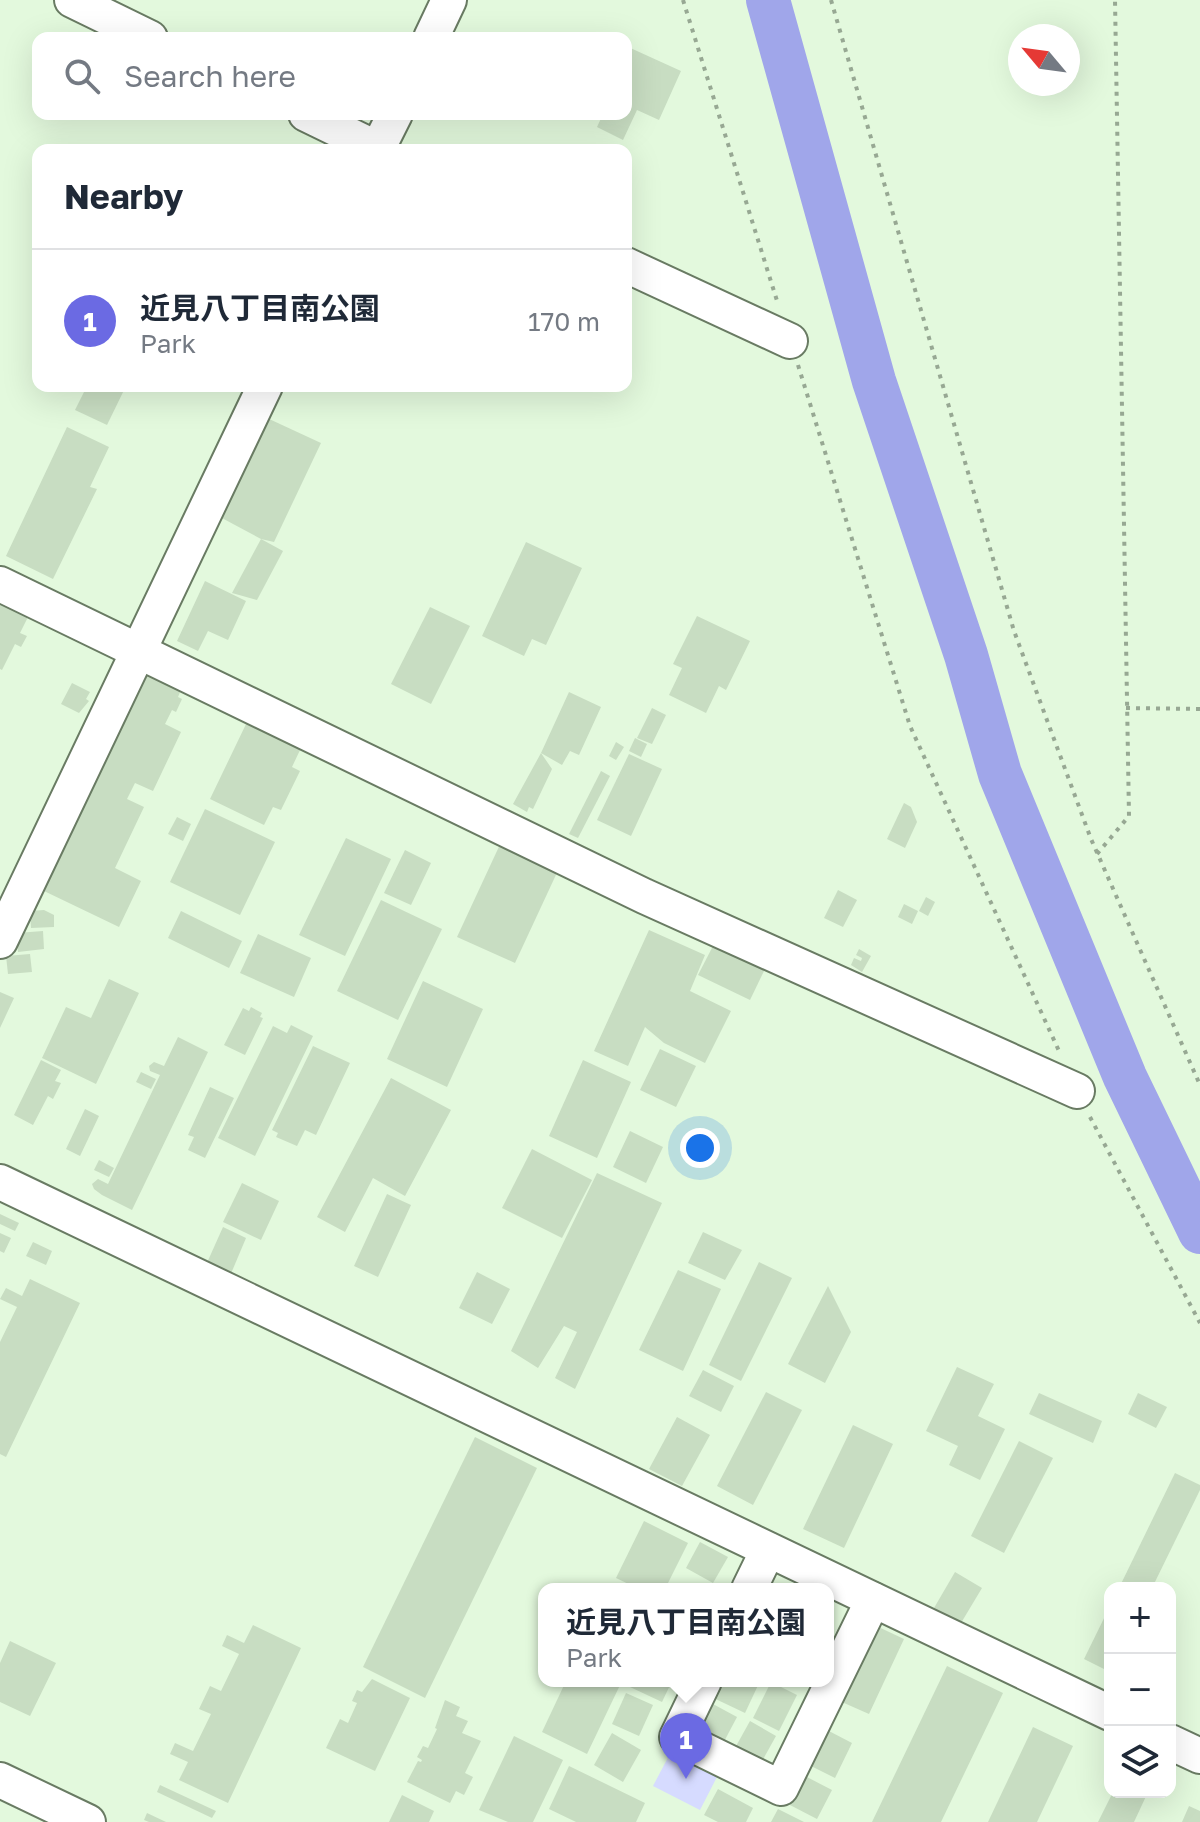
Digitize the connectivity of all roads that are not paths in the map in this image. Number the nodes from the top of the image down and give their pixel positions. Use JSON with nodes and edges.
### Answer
{"nodes":[{"id":1,"x":72,"y":0,"type":"edge"},
{"id":2,"x":449,"y":0,"type":"edge"},
{"id":3,"x":138,"y":32,"type":"edge"},
{"id":4,"x":434,"y":32,"type":"edge"},
{"id":5,"x":318,"y":120,"type":"edge"},
{"id":6,"x":392,"y":120,"type":"edge"},
{"id":7,"x":366,"y":144,"type":"edge"},
{"id":8,"x":381,"y":144,"type":"edge"},
{"id":9,"x":632,"y":268,"type":"edge"},
{"id":10,"x":790,"y":341,"type":"road end"},
{"id":11,"x":262,"y":392,"type":"edge"},
{"id":12,"x":0,"y":584,"type":"edge"},
{"id":13,"x":138,"y":651,"type":"junction"},
{"id":14,"x":0,"y":941,"type":"edge"},
{"id":15,"x":1077,"y":1091,"type":"road end"},
{"id":16,"x":0,"y":1182,"type":"edge"},
{"id":17,"x":768,"y":1550,"type":"junction"},
{"id":18,"x":752,"y":1583,"type":"edge"},
{"id":19,"x":873,"y":1600,"type":"junction"},
{"id":20,"x":834,"y":1680,"type":"edge"},
{"id":21,"x":701,"y":1687,"type":"edge"},
{"id":22,"x":830,"y":1687,"type":"edge"},
{"id":23,"x":1104,"y":1710,"type":"edge"},
{"id":24,"x":1176,"y":1745,"type":"edge"},
{"id":25,"x":1200,"y":1756,"type":"edge"},
{"id":26,"x":0,"y":1780,"type":"edge"},
{"id":27,"x":88,"y":1822,"type":"edge"}],
"edges":[{"from":1,"to":3,"type":"street"},
{"from":2,"to":4,"type":"street"},
{"from":5,"to":7,"type":"street"},
{"from":6,"to":8,"type":"street"},
{"from":9,"to":10,"type":"street"},
{"from":11,"to":13,"type":"street"},
{"from":12,"to":13,"type":"street"},
{"from":13,"to":14,"type":"street"},
{"from":13,"to":15,"type":"street"},
{"from":16,"to":17,"type":"street"},
{"from":17,"to":18,"type":"street"},
{"from":17,"to":19,"type":"street"},
{"from":19,"to":20,"type":"street"},
{"from":19,"to":23,"type":"street"},
{"from":21,"to":22,"type":"street"},
{"from":24,"to":25,"type":"street"},
{"from":26,"to":27,"type":"street"}]}
